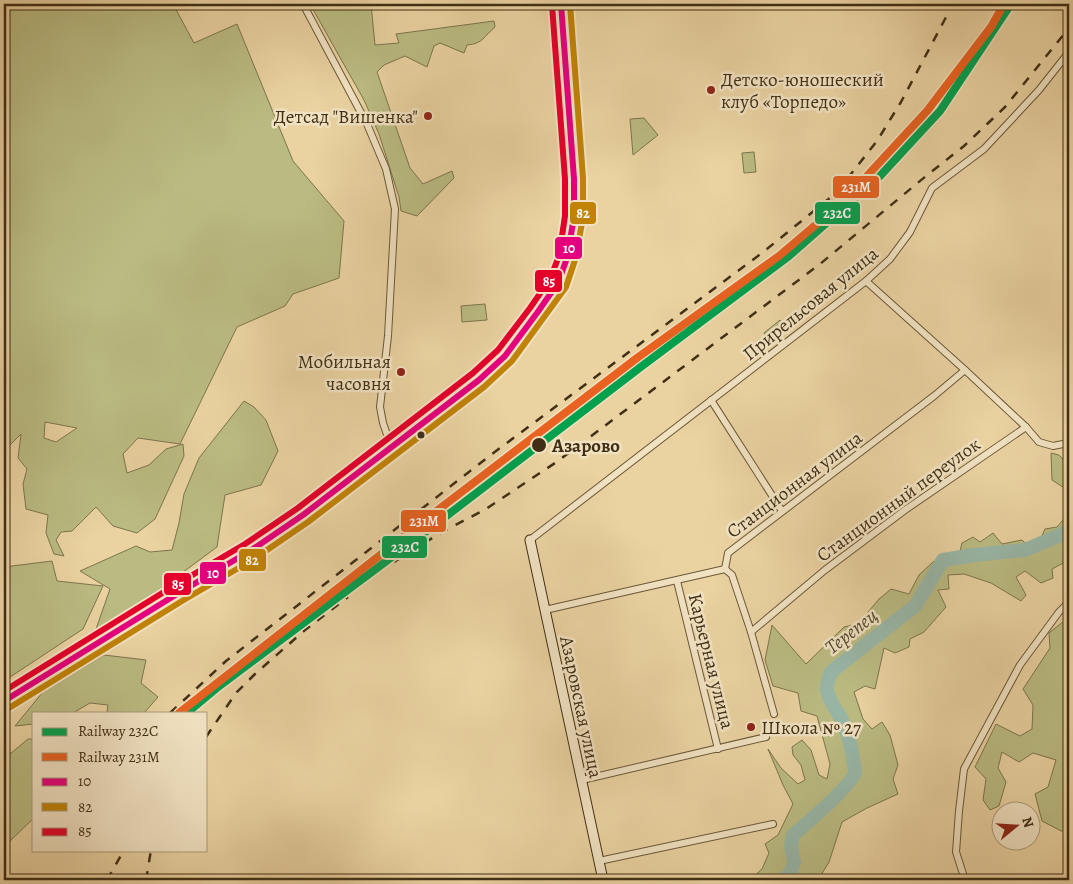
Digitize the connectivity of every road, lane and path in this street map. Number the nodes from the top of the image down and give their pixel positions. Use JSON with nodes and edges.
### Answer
{"nodes":[{"id":1,"x":303,"y":4,"type":"edge"},
{"id":2,"x":561,"y":4,"type":"edge"},
{"id":3,"x":1069,"y":52,"type":"edge"},
{"id":4,"x":866,"y":281,"type":"junction"},
{"id":5,"x":965,"y":370,"type":"junction"},
{"id":6,"x":711,"y":400,"type":"junction"},
{"id":7,"x":1026,"y":427,"type":"junction"},
{"id":8,"x":1069,"y":441,"type":"edge"},
{"id":9,"x":392,"y":446,"type":"junction"},
{"id":10,"x":782,"y":511,"type":"junction"},
{"id":11,"x":530,"y":540,"type":"joint"},
{"id":12,"x":725,"y":569,"type":"junction"},
{"id":13,"x":677,"y":581,"type":"junction"},
{"id":14,"x":1069,"y":602,"type":"edge"},
{"id":15,"x":545,"y":610,"type":"junction"},
{"id":16,"x":751,"y":632,"type":"junction"},
{"id":17,"x":4,"y":701,"type":"edge"},
{"id":18,"x":774,"y":714,"type":"dead end"},
{"id":19,"x":766,"y":737,"type":"dead end"},
{"id":20,"x":718,"y":748,"type":"junction"},
{"id":21,"x":582,"y":780,"type":"junction"},
{"id":22,"x":773,"y":824,"type":"dead end"},
{"id":23,"x":599,"y":861,"type":"junction"},
{"id":24,"x":603,"y":880,"type":"edge"},
{"id":25,"x":966,"y":880,"type":"edge"}],
"edges":[{"from":1,"to":9,"type":"street"},
{"from":2,"to":9,"type":"street"},
{"from":3,"to":4,"type":"street","name":"Прирельсовая улица"},
{"from":4,"to":5,"type":"street"},
{"from":4,"to":6,"type":"street","name":"Прирельсовая улица"},
{"from":5,"to":7,"type":"street"},
{"from":5,"to":10,"type":"street","name":"Станционная улица"},
{"from":6,"to":10,"type":"street"},
{"from":6,"to":11,"type":"street","name":"Прирельсовая улица"},
{"from":7,"to":8,"type":"street"},
{"from":7,"to":16,"type":"street","name":"Станционный переулок"},
{"from":9,"to":17,"type":"street"},
{"from":10,"to":12,"type":"street","name":"Станционная улица"},
{"from":11,"to":15,"type":"street","name":"Азаровская улица"},
{"from":12,"to":13,"type":"street"},
{"from":12,"to":16,"type":"street"},
{"from":13,"to":15,"type":"street"},
{"from":13,"to":20,"type":"street","name":"Карьерная улица"},
{"from":14,"to":25,"type":"street"},
{"from":15,"to":21,"type":"street","name":"Азаровская улица"},
{"from":16,"to":18,"type":"street"},
{"from":19,"to":20,"type":"street"},
{"from":20,"to":21,"type":"street"},
{"from":21,"to":23,"type":"street","name":"Азаровская улица"},
{"from":22,"to":23,"type":"street"},
{"from":23,"to":24,"type":"street","name":"Азаровская улица"}]}
